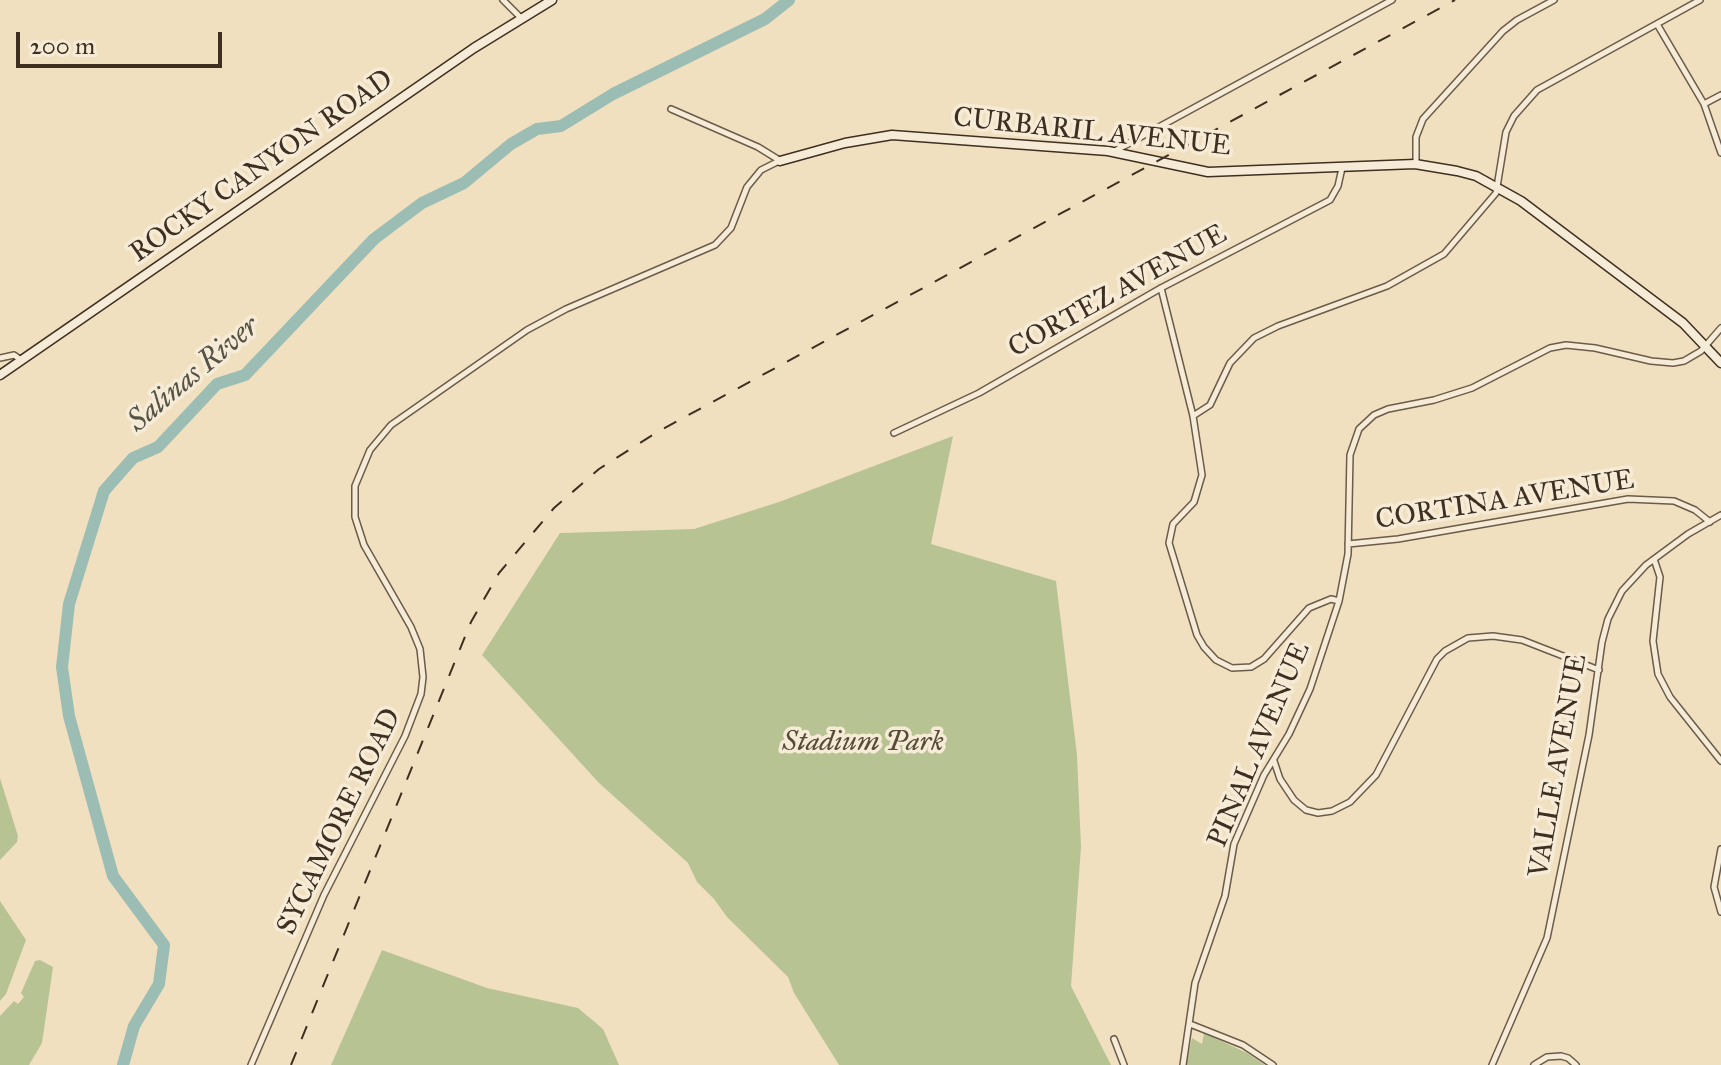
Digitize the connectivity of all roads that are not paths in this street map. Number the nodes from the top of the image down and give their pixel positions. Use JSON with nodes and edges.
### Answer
{"nodes":[{"id":1,"x":503,"y":0,"type":"edge"},
{"id":2,"x":552,"y":0,"type":"edge"},
{"id":3,"x":1392,"y":0,"type":"edge"},
{"id":4,"x":1554,"y":0,"type":"edge"},
{"id":5,"x":1700,"y":0,"type":"edge"},
{"id":6,"x":521,"y":18,"type":"junction"},
{"id":7,"x":1657,"y":24,"type":"junction"},
{"id":8,"x":1721,"y":95,"type":"edge"},
{"id":9,"x":1704,"y":104,"type":"junction"},
{"id":10,"x":671,"y":109,"type":"dead end"},
{"id":11,"x":1113,"y":152,"type":"junction"},
{"id":12,"x":1721,"y":153,"type":"edge"},
{"id":13,"x":780,"y":161,"type":"junction"},
{"id":14,"x":1415,"y":164,"type":"junction"},
{"id":15,"x":1342,"y":168,"type":"junction"},
{"id":16,"x":1499,"y":187,"type":"junction"},
{"id":17,"x":1161,"y":288,"type":"junction"},
{"id":18,"x":1721,"y":328,"type":"edge"},
{"id":19,"x":1706,"y":346,"type":"junction"},
{"id":20,"x":0,"y":358,"type":"edge"},
{"id":21,"x":22,"y":360,"type":"junction"},
{"id":22,"x":1721,"y":363,"type":"edge"},
{"id":23,"x":0,"y":375,"type":"edge"},
{"id":24,"x":1193,"y":416,"type":"junction"},
{"id":25,"x":894,"y":433,"type":"dead end"},
{"id":26,"x":1721,"y":515,"type":"edge"},
{"id":27,"x":1710,"y":522,"type":"junction"},
{"id":28,"x":1348,"y":544,"type":"junction"},
{"id":29,"x":1654,"y":559,"type":"junction"},
{"id":30,"x":1339,"y":601,"type":"junction"},
{"id":31,"x":1599,"y":670,"type":"junction"},
{"id":32,"x":1273,"y":760,"type":"junction"},
{"id":33,"x":1721,"y":761,"type":"edge"},
{"id":34,"x":1721,"y":849,"type":"edge"},
{"id":35,"x":1721,"y":912,"type":"edge"},
{"id":36,"x":1190,"y":1024,"type":"junction"},
{"id":37,"x":1114,"y":1039,"type":"dead end"},
{"id":38,"x":251,"y":1065,"type":"edge"},
{"id":39,"x":1124,"y":1065,"type":"edge"},
{"id":40,"x":1183,"y":1065,"type":"edge"},
{"id":41,"x":1273,"y":1065,"type":"edge"},
{"id":42,"x":1492,"y":1065,"type":"edge"},
{"id":43,"x":1534,"y":1065,"type":"edge"},
{"id":44,"x":1576,"y":1065,"type":"edge"}],
"edges":[{"from":1,"to":6,"type":"street"},
{"from":2,"to":6,"type":"street","name":"ROCKY CANYON ROAD"},
{"from":3,"to":11,"type":"street"},
{"from":4,"to":14,"type":"street"},
{"from":5,"to":7,"type":"street"},
{"from":6,"to":21,"type":"street","name":"ROCKY CANYON ROAD"},
{"from":7,"to":9,"type":"street"},
{"from":7,"to":16,"type":"street"},
{"from":8,"to":9,"type":"street"},
{"from":9,"to":12,"type":"street"},
{"from":10,"to":13,"type":"street"},
{"from":11,"to":13,"type":"street","name":"CURBARIL AVENUE"},
{"from":11,"to":15,"type":"street","name":"CURBARIL AVENUE"},
{"from":13,"to":38,"type":"street","name":"SYCAMORE ROAD"},
{"from":14,"to":15,"type":"street","name":"CURBARIL AVENUE"},
{"from":14,"to":16,"type":"street","name":"CURBARIL AVENUE"},
{"from":15,"to":17,"type":"street","name":"CORTEZ AVENUE"},
{"from":16,"to":19,"type":"street","name":"CURBARIL AVENUE"},
{"from":16,"to":24,"type":"street"},
{"from":17,"to":24,"type":"street"},
{"from":17,"to":25,"type":"street","name":"CORTEZ AVENUE"},
{"from":18,"to":19,"type":"street"},
{"from":19,"to":22,"type":"street","name":"CURBARIL AVENUE"},
{"from":19,"to":28,"type":"street","name":"PINAL AVENUE"},
{"from":20,"to":21,"type":"street"},
{"from":21,"to":23,"type":"street","name":"ROCKY CANYON ROAD"},
{"from":24,"to":30,"type":"street"},
{"from":26,"to":27,"type":"street","name":"VALLE AVENUE"},
{"from":27,"to":28,"type":"street","name":"CORTINA AVENUE"},
{"from":27,"to":29,"type":"street","name":"VALLE AVENUE"},
{"from":28,"to":30,"type":"street","name":"PINAL AVENUE"},
{"from":29,"to":31,"type":"street","name":"VALLE AVENUE"},
{"from":29,"to":33,"type":"street"},
{"from":30,"to":32,"type":"street","name":"PINAL AVENUE"},
{"from":31,"to":32,"type":"street"},
{"from":31,"to":42,"type":"street","name":"VALLE AVENUE"},
{"from":32,"to":36,"type":"street","name":"PINAL AVENUE"},
{"from":34,"to":35,"type":"street"},
{"from":36,"to":40,"type":"street","name":"PINAL AVENUE"},
{"from":36,"to":41,"type":"street"},
{"from":37,"to":39,"type":"street"},
{"from":43,"to":44,"type":"street"}]}
